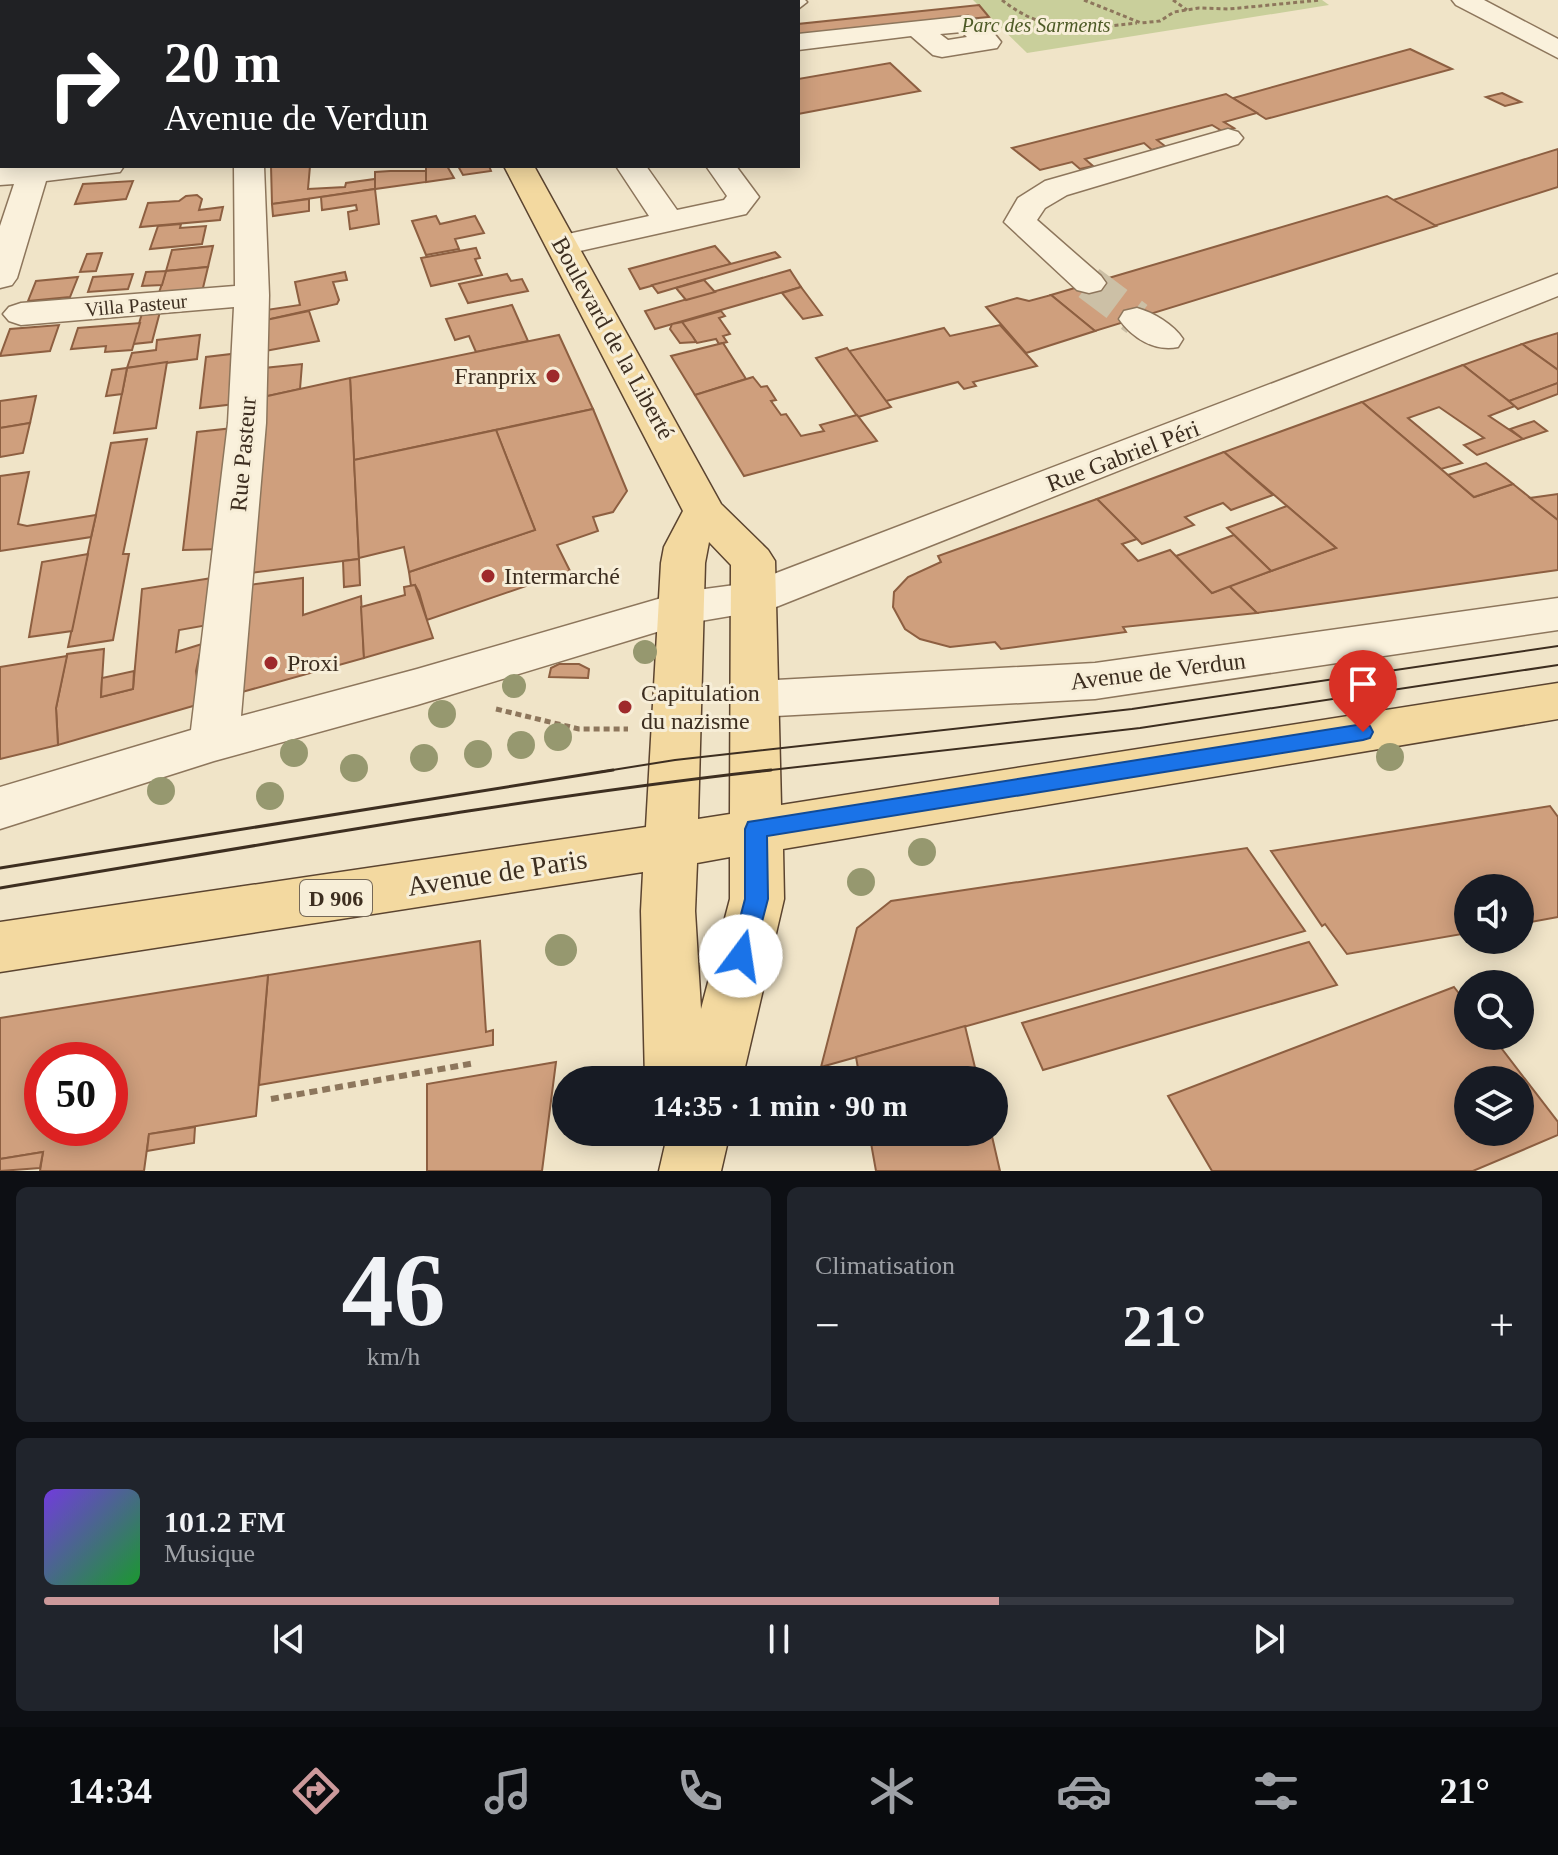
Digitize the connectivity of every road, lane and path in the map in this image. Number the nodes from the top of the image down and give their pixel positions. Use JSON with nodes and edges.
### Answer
{"nodes":[{"id":1,"x":1002,"y":0,"type":"edge"},
{"id":2,"x":1084,"y":0,"type":"edge"},
{"id":3,"x":1173,"y":0,"type":"edge"},
{"id":4,"x":1321,"y":0,"type":"edge"},
{"id":5,"x":1466,"y":0,"type":"edge"},
{"id":6,"x":1311,"y":1,"type":"edge"},
{"id":7,"x":1187,"y":10,"type":"junction"},
{"id":8,"x":1141,"y":23,"type":"junction"},
{"id":9,"x":918,"y":29,"type":"dead end"},
{"id":10,"x":800,"y":42,"type":"edge"},
{"id":11,"x":1558,"y":50,"type":"edge"},
{"id":12,"x":1228,"y":138,"type":"dead end"},
{"id":13,"x":87,"y":168,"type":"edge"},
{"id":14,"x":249,"y":168,"type":"edge"},
{"id":15,"x":520,"y":168,"type":"edge"},
{"id":16,"x":632,"y":168,"type":"edge"},
{"id":17,"x":722,"y":168,"type":"edge"},
{"id":18,"x":33,"y":173,"type":"junction"},
{"id":19,"x":0,"y":176,"type":"edge"},
{"id":20,"x":669,"y":222,"type":"junction"},
{"id":21,"x":562,"y":245,"type":"junction"},
{"id":22,"x":0,"y":278,"type":"edge"},
{"id":23,"x":1089,"y":283,"type":"tunnel mouth"},
{"id":24,"x":1558,"y":284,"type":"edge"},
{"id":25,"x":252,"y":295,"type":"junction"},
{"id":26,"x":21,"y":314,"type":"dead end"},
{"id":27,"x":704,"y":511,"type":"junction"},
{"id":28,"x":755,"y":598,"type":"junction"},
{"id":29,"x":682,"y":608,"type":"junction"},
{"id":30,"x":1558,"y":614,"type":"edge"},
{"id":31,"x":756,"y":699,"type":"junction"},
{"id":32,"x":1558,"y":701,"type":"edge"},
{"id":33,"x":488,"y":707,"type":"dead end"},
{"id":34,"x":640,"y":729,"type":"dead end"},
{"id":35,"x":214,"y":742,"type":"junction"},
{"id":36,"x":0,"y":808,"type":"edge"},
{"id":37,"x":756,"y":829,"type":"junction"},
{"id":38,"x":671,"y":845,"type":"junction"},
{"id":39,"x":0,"y":947,"type":"edge"},
{"id":40,"x":475,"y":1063,"type":"dead end"},
{"id":41,"x":674,"y":1066,"type":"edge"},
{"id":42,"x":715,"y":1066,"type":"edge"},
{"id":43,"x":271,"y":1099,"type":"dead end"},
{"id":44,"x":678,"y":1146,"type":"edge"},
{"id":45,"x":696,"y":1146,"type":"edge"},
{"id":46,"x":679,"y":1171,"type":"edge"},
{"id":47,"x":690,"y":1171,"type":"edge"}],
"edges":[{"from":1,"to":8,"type":"path"},
{"from":2,"to":8,"type":"path"},
{"from":3,"to":7,"type":"path"},
{"from":4,"to":6,"type":"path"},
{"from":5,"to":11,"type":"street"},
{"from":6,"to":7,"type":"path"},
{"from":7,"to":8,"type":"path"},
{"from":9,"to":10,"type":"street"},
{"from":12,"to":23,"type":"street"},
{"from":13,"to":18,"type":"street"},
{"from":14,"to":25,"type":"street","name":"Rue Pasteur"},
{"from":15,"to":21,"type":"main road","name":"Boulevard de la Liberté"},
{"from":16,"to":20,"type":"street"},
{"from":17,"to":20,"type":"street"},
{"from":18,"to":19,"type":"street"},
{"from":18,"to":22,"type":"street"},
{"from":20,"to":21,"type":"street"},
{"from":21,"to":27,"type":"main road","name":"Boulevard de la Liberté"},
{"from":24,"to":28,"type":"street","name":"Rue Gabriel Péri"},
{"from":25,"to":26,"type":"street","name":"Villa Pasteur"},
{"from":25,"to":35,"type":"street","name":"Rue Pasteur"},
{"from":27,"to":28,"type":"main road","name":"Boulevard de la Liberté"},
{"from":27,"to":29,"type":"main road"},
{"from":28,"to":29,"type":"street","name":"Rue Gabriel Péri"},
{"from":28,"to":31,"type":"main road","name":"Boulevard de la Liberté"},
{"from":29,"to":35,"type":"street"},
{"from":29,"to":38,"type":"main road"},
{"from":30,"to":31,"type":"street","name":"Avenue de Verdun"},
{"from":31,"to":37,"type":"main road","name":"Boulevard de la Liberté"},
{"from":32,"to":37,"type":"main road","number":"D 906"},
{"from":33,"to":34,"type":"path"},
{"from":35,"to":36,"type":"street"},
{"from":37,"to":38,"type":"main road","name":"Avenue de Paris","number":"D 906"},
{"from":37,"to":42,"type":"main road","name":"Boulevard de la Liberté"},
{"from":38,"to":39,"type":"main road","name":"Avenue de Paris","number":"D 906"},
{"from":38,"to":41,"type":"main road"},
{"from":40,"to":43,"type":"path"},
{"from":44,"to":46,"type":"main road"},
{"from":45,"to":47,"type":"main road"}]}
